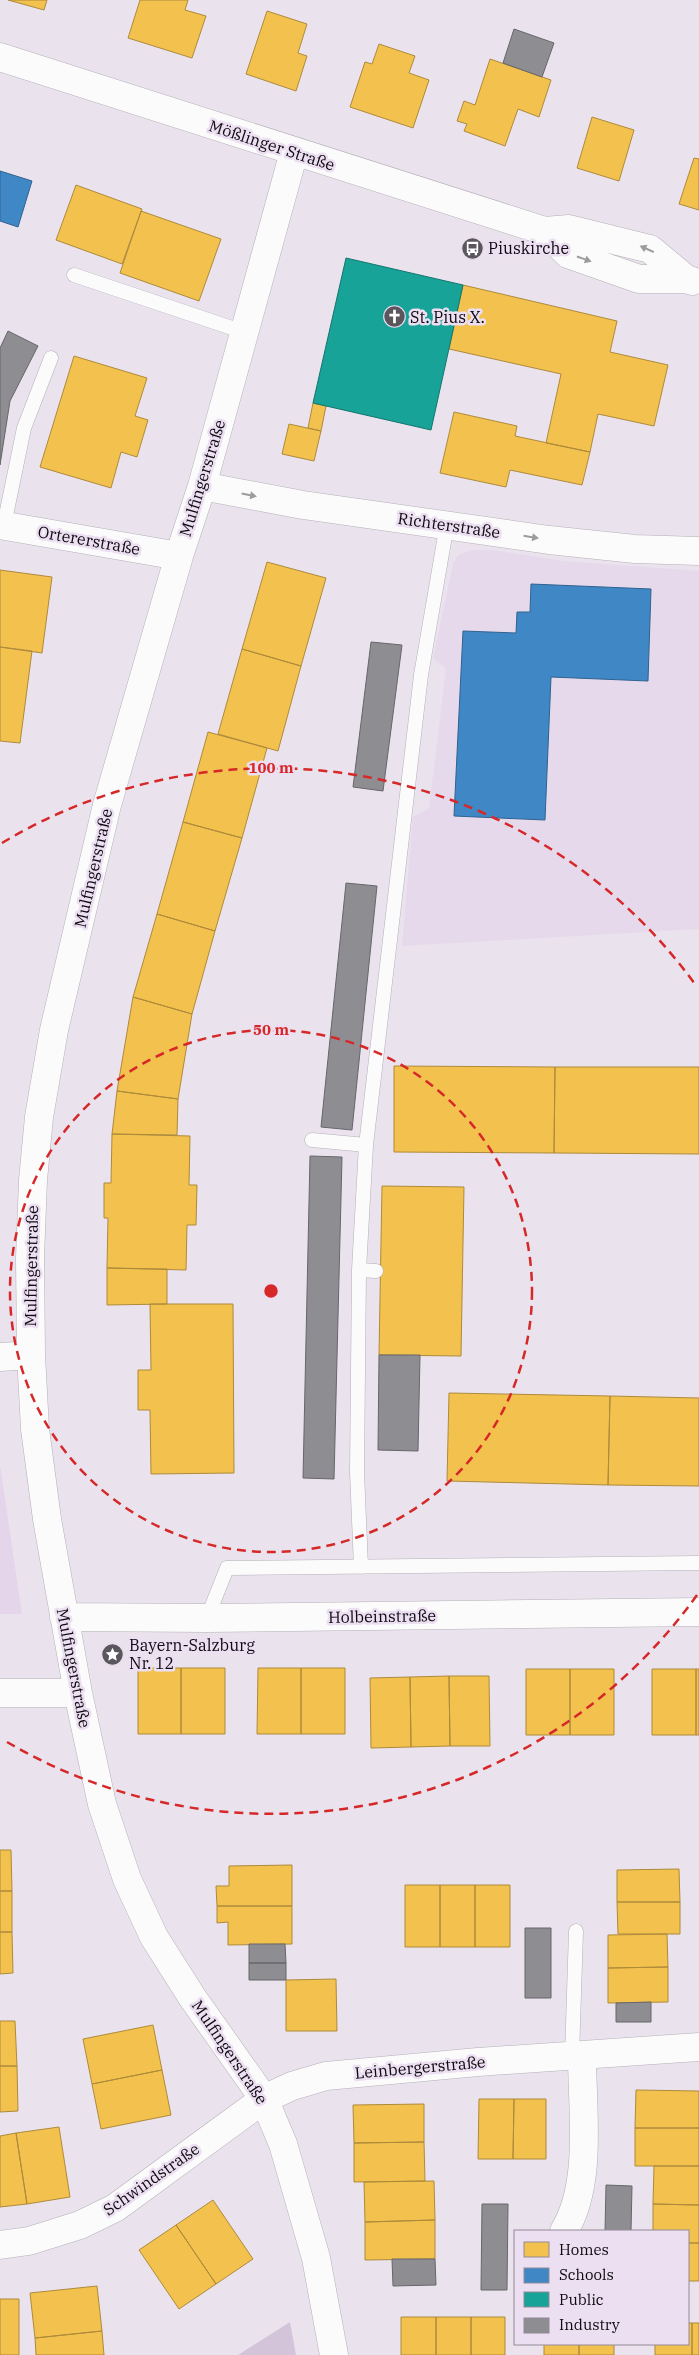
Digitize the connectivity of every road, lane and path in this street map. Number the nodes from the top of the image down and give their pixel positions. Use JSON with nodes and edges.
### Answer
{"nodes":[{"id":1,"x":0,"y":57,"type":"edge"},
{"id":2,"x":294,"y":152,"type":"junction"},
{"id":3,"x":74,"y":275,"type":"dead end"},
{"id":4,"x":692,"y":281,"type":"edge"},
{"id":5,"x":244,"y":332,"type":"junction"},
{"id":6,"x":51,"y":358,"type":"dead end"},
{"id":7,"x":202,"y":486,"type":"junction"},
{"id":8,"x":447,"y":524,"type":"junction"},
{"id":9,"x":2,"y":525,"type":"edge"},
{"id":10,"x":699,"y":551,"type":"edge"},
{"id":11,"x":179,"y":556,"type":"junction"},
{"id":12,"x":312,"y":1140,"type":"dead end"},
{"id":13,"x":366,"y":1145,"type":"junction"},
{"id":14,"x":359,"y":1270,"type":"junction"},
{"id":15,"x":376,"y":1271,"type":"dead end"},
{"id":16,"x":31,"y":1355,"type":"junction"},
{"id":17,"x":0,"y":1357,"type":"edge"},
{"id":18,"x":699,"y":1563,"type":"edge"},
{"id":19,"x":361,"y":1567,"type":"junction"},
{"id":20,"x":699,"y":1612,"type":"edge"},
{"id":21,"x":64,"y":1617,"type":"junction"},
{"id":22,"x":207,"y":1618,"type":"junction"},
{"id":23,"x":0,"y":1693,"type":"edge"},
{"id":24,"x":78,"y":1693,"type":"junction"},
{"id":25,"x":576,"y":1931,"type":"dead end"},
{"id":26,"x":699,"y":2047,"type":"edge"},
{"id":27,"x":577,"y":2056,"type":"junction"},
{"id":28,"x":264,"y":2099,"type":"junction"},
{"id":29,"x":565,"y":2230,"type":"edge"},
{"id":30,"x":0,"y":2245,"type":"edge"},
{"id":31,"x":334,"y":2355,"type":"edge"}],
"edges":[{"from":1,"to":2,"type":"street","name":"Mößlinger Straße"},
{"from":2,"to":4,"type":"street","name":"Mößlinger Straße"},
{"from":2,"to":5,"type":"street","name":"Mulfingerstraße"},
{"from":3,"to":5,"type":"lane"},
{"from":5,"to":7,"type":"street","name":"Mulfingerstraße"},
{"from":6,"to":9,"type":"lane"},
{"from":7,"to":8,"type":"street","name":"Richterstraße","one_way":true},
{"from":7,"to":11,"type":"street","name":"Mulfingerstraße"},
{"from":8,"to":10,"type":"street","name":"Richterstraße","one_way":true},
{"from":8,"to":13,"type":"lane"},
{"from":9,"to":11,"type":"street","name":"Ortererstraße"},
{"from":11,"to":16,"type":"street","name":"Mulfingerstraße"},
{"from":12,"to":13,"type":"lane"},
{"from":13,"to":14,"type":"lane"},
{"from":14,"to":15,"type":"lane"},
{"from":14,"to":19,"type":"lane"},
{"from":16,"to":17,"type":"street"},
{"from":16,"to":21,"type":"street","name":"Mulfingerstraße"},
{"from":18,"to":19,"type":"lane"},
{"from":19,"to":22,"type":"lane"},
{"from":20,"to":22,"type":"street","name":"Holbeinstraße"},
{"from":21,"to":22,"type":"street","name":"Holbeinstraße"},
{"from":21,"to":24,"type":"street","name":"Mulfingerstraße"},
{"from":23,"to":24,"type":"street"},
{"from":24,"to":28,"type":"street","name":"Mulfingerstraße"},
{"from":25,"to":27,"type":"lane"},
{"from":26,"to":27,"type":"street","name":"Leinbergerstraße"},
{"from":27,"to":28,"type":"street","name":"Leinbergerstraße"},
{"from":27,"to":29,"type":"street"},
{"from":28,"to":30,"type":"street","name":"Schwindstraße"},
{"from":28,"to":31,"type":"street","name":"Mulfingerstraße"}]}
